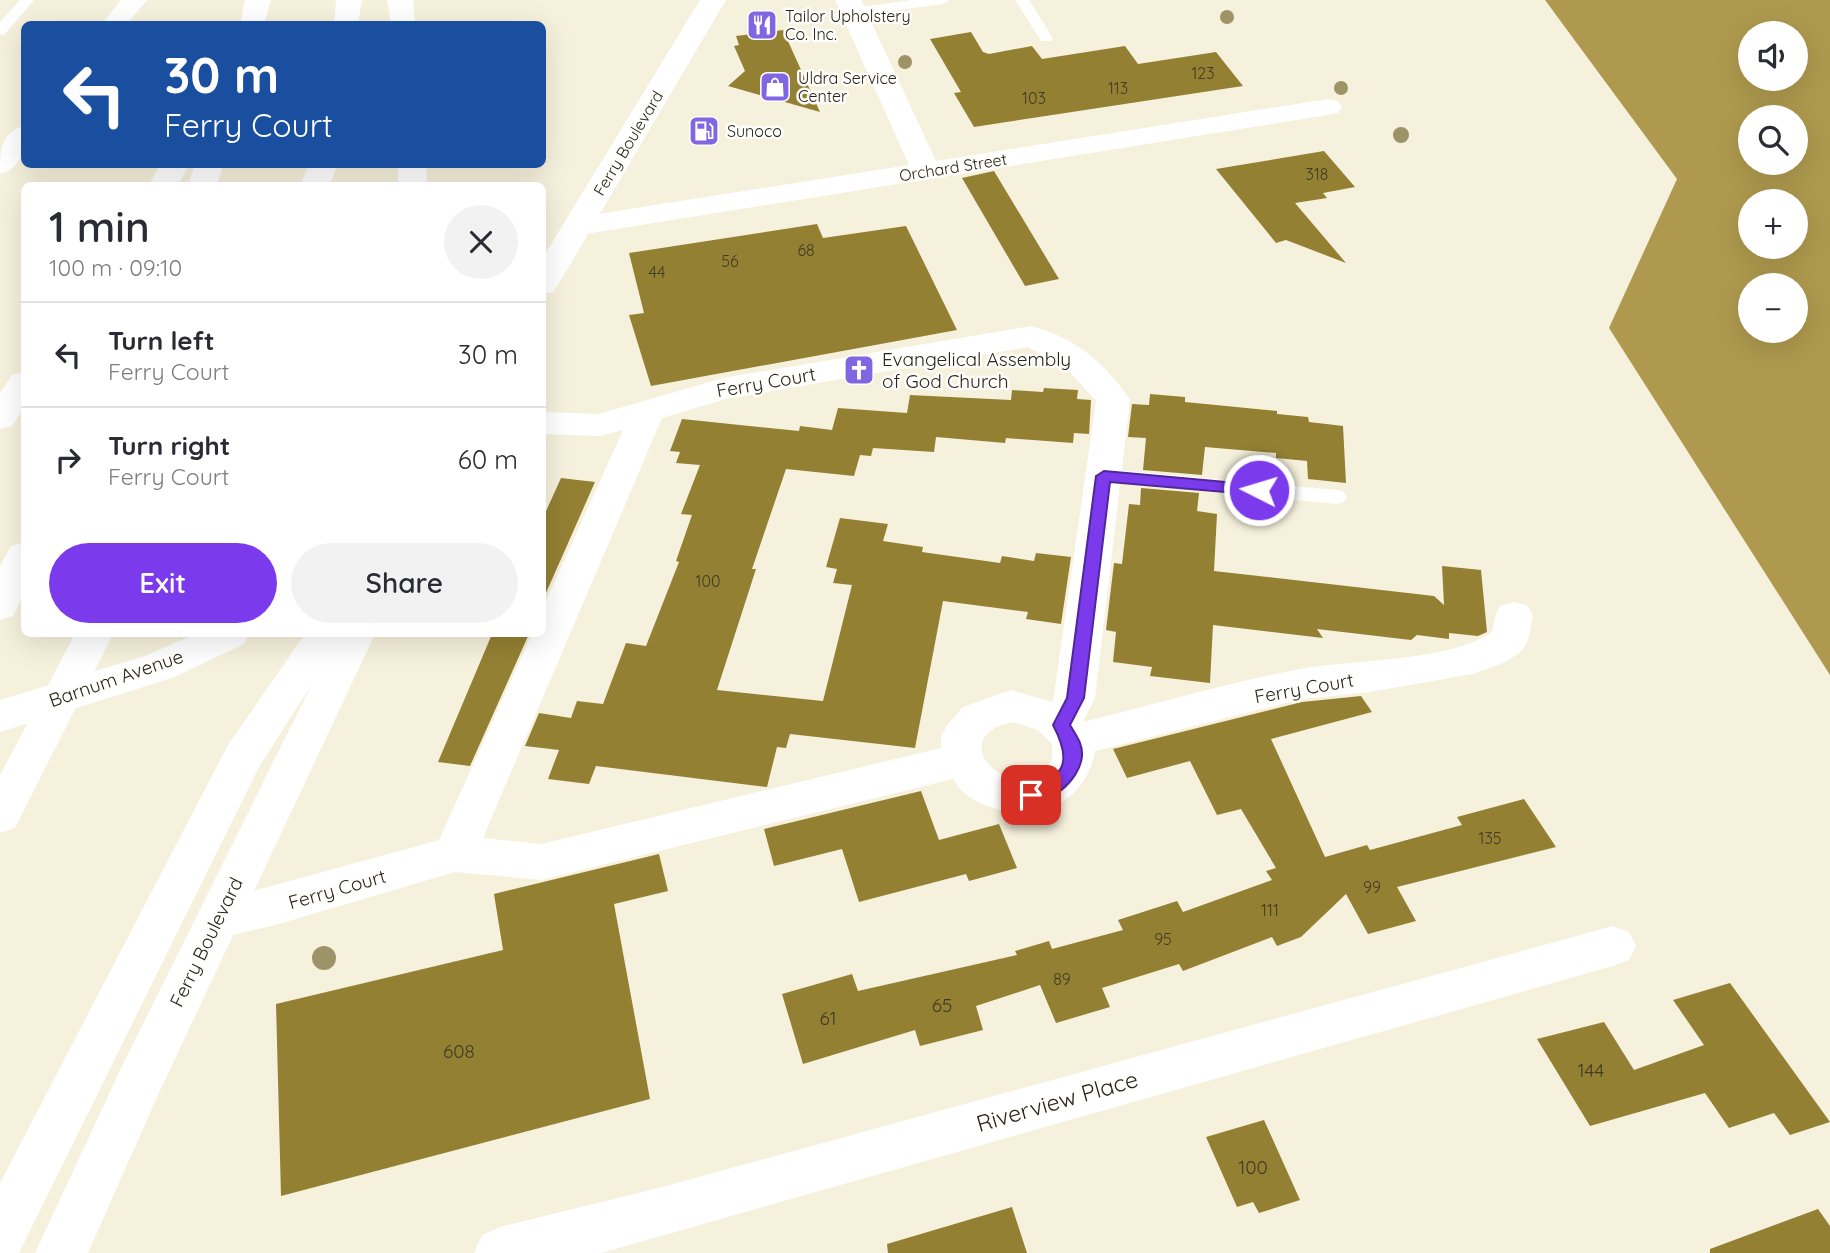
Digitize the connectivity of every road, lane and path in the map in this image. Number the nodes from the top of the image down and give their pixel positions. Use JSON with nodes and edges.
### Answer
{"nodes":[{"id":1,"x":134,"y":0,"type":"edge"},
{"id":2,"x":258,"y":0,"type":"edge"},
{"id":3,"x":349,"y":0,"type":"edge"},
{"id":4,"x":400,"y":0,"type":"edge"},
{"id":5,"x":713,"y":0,"type":"edge"},
{"id":6,"x":943,"y":0,"type":"edge"},
{"id":7,"x":1022,"y":0,"type":"edge"},
{"id":8,"x":0,"y":4,"type":"edge"},
{"id":9,"x":24,"y":4,"type":"edge"},
{"id":10,"x":850,"y":6,"type":"edge"},
{"id":11,"x":116,"y":21,"type":"edge"},
{"id":12,"x":253,"y":21,"type":"edge"},
{"id":13,"x":346,"y":21,"type":"edge"},
{"id":14,"x":403,"y":21,"type":"edge"},
{"id":15,"x":0,"y":31,"type":"edge"},
{"id":16,"x":1046,"y":38,"type":"dead end"},
{"id":17,"x":1328,"y":107,"type":"dead end"},
{"id":18,"x":21,"y":139,"type":"edge"},
{"id":19,"x":0,"y":165,"type":"edge"},
{"id":20,"x":926,"y":171,"type":"junction"},
{"id":21,"x":579,"y":226,"type":"junction"},
{"id":22,"x":546,"y":279,"type":"edge"},
{"id":23,"x":21,"y":387,"type":"edge"},
{"id":24,"x":649,"y":409,"type":"junction"},
{"id":25,"x":0,"y":418,"type":"edge"},
{"id":26,"x":546,"y":423,"type":"edge"},
{"id":27,"x":1104,"y":476,"type":"junction"},
{"id":28,"x":1337,"y":497,"type":"dead end"},
{"id":29,"x":21,"y":561,"type":"edge"},
{"id":30,"x":0,"y":606,"type":"edge"},
{"id":31,"x":1514,"y":616,"type":"dead end"},
{"id":32,"x":92,"y":637,"type":"edge"},
{"id":33,"x":223,"y":637,"type":"edge"},
{"id":34,"x":323,"y":637,"type":"edge"},
{"id":35,"x":355,"y":637,"type":"edge"},
{"id":36,"x":0,"y":716,"type":"edge"},
{"id":37,"x":1066,"y":733,"type":"junction"},
{"id":38,"x":962,"y":760,"type":"junction"},
{"id":39,"x":0,"y":816,"type":"edge"},
{"id":40,"x":455,"y":854,"type":"junction"},
{"id":41,"x":218,"y":919,"type":"junction"},
{"id":42,"x":1613,"y":946,"type":"dead end"},
{"id":43,"x":0,"y":1236,"type":"edge"},
{"id":44,"x":61,"y":1253,"type":"edge"},
{"id":45,"x":500,"y":1253,"type":"edge"}],
"edges":[{"from":1,"to":11,"type":"main road"},
{"from":2,"to":12,"type":"main road"},
{"from":3,"to":13,"type":"main road"},
{"from":4,"to":14,"type":"main road"},
{"from":5,"to":21,"type":"main road","name":"Ferry Boulevard"},
{"from":6,"to":10,"type":"lane"},
{"from":7,"to":16,"type":"lane"},
{"from":8,"to":9,"type":"lane"},
{"from":9,"to":15,"type":"lane"},
{"from":10,"to":20,"type":"main road"},
{"from":17,"to":20,"type":"main road","name":"Orchard Street"},
{"from":18,"to":19,"type":"main road"},
{"from":20,"to":21,"type":"main road","name":"Orchard Street"},
{"from":21,"to":22,"type":"main road","name":"Ferry Boulevard"},
{"from":23,"to":25,"type":"main road"},
{"from":24,"to":26,"type":"main road","name":"Ferry Court"},
{"from":24,"to":27,"type":"main road","name":"Ferry Court"},
{"from":24,"to":40,"type":"main road"},
{"from":27,"to":28,"type":"lane"},
{"from":27,"to":37,"type":"main road","name":"Ferry Court"},
{"from":29,"to":30,"type":"main road"},
{"from":31,"to":37,"type":"main road","name":"Ferry Court"},
{"from":32,"to":39,"type":"main road"},
{"from":33,"to":36,"type":"main road","name":"Barnum Avenue"},
{"from":34,"to":43,"type":"main road"},
{"from":35,"to":41,"type":"main road","name":"Ferry Boulevard"},
{"from":37,"to":38,"type":"main road"},
{"from":37,"to":38,"type":"main road","name":"Ferry Court"},
{"from":38,"to":40,"type":"main road","name":"Ferry Court"},
{"from":40,"to":41,"type":"main road","name":"Ferry Court"},
{"from":41,"to":44,"type":"main road","name":"Ferry Boulevard"},
{"from":42,"to":45,"type":"main road","name":"Riverview Place"}]}
